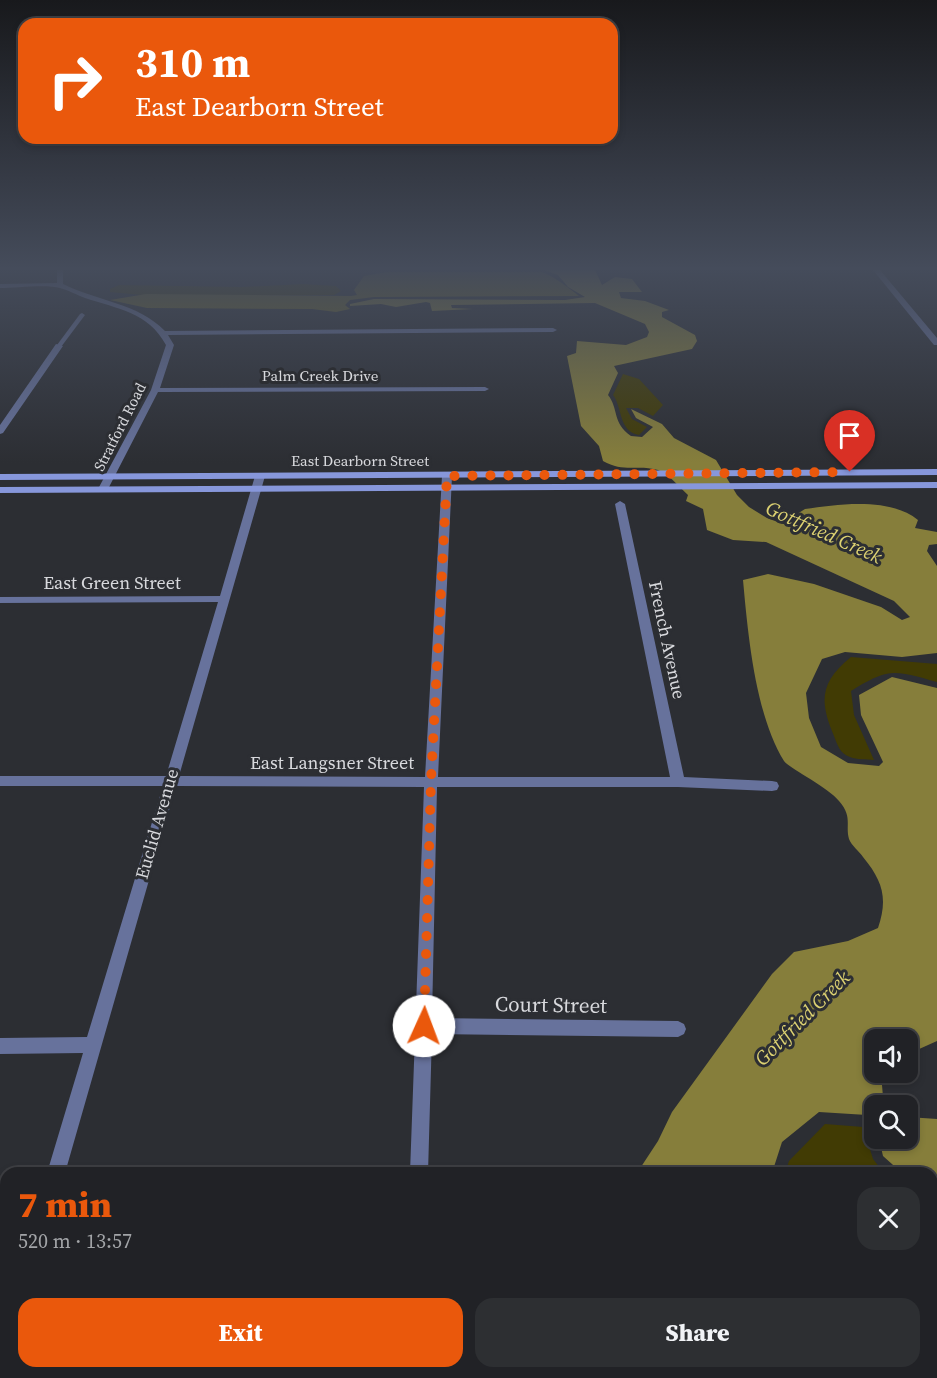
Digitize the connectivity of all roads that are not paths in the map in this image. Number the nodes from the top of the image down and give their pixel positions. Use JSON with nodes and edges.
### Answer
{"nodes":[{"id":1,"x":68,"y":334,"type":"edge"},
{"id":2,"x":165,"y":334,"type":"edge"},
{"id":3,"x":59,"y":346,"type":"joint"},
{"id":4,"x":485,"y":389,"type":"dead end"},
{"id":5,"x":154,"y":390,"type":"junction"},
{"id":6,"x":0,"y":431,"type":"edge"},
{"id":7,"x":937,"y":472,"type":"edge"},
{"id":8,"x":110,"y":476,"type":"junction"},
{"id":9,"x":0,"y":477,"type":"edge"},
{"id":10,"x":447,"y":482,"type":"junction"},
{"id":11,"x":259,"y":483,"type":"junction"},
{"id":12,"x":937,"y":485,"type":"edge"},
{"id":13,"x":103,"y":489,"type":"junction"},
{"id":14,"x":0,"y":490,"type":"edge"},
{"id":15,"x":620,"y":504,"type":"dead end"},
{"id":16,"x":224,"y":599,"type":"junction"},
{"id":17,"x":0,"y":600,"type":"edge"},
{"id":18,"x":170,"y":780,"type":"junction"},
{"id":19,"x":0,"y":781,"type":"edge"},
{"id":20,"x":431,"y":781,"type":"junction"},
{"id":21,"x":678,"y":782,"type":"junction"},
{"id":22,"x":772,"y":786,"type":"dead end"},
{"id":23,"x":424,"y":1026,"type":"junction"},
{"id":24,"x":678,"y":1029,"type":"dead end"},
{"id":25,"x":93,"y":1045,"type":"junction"},
{"id":26,"x":0,"y":1046,"type":"edge"},
{"id":27,"x":58,"y":1167,"type":"edge"},
{"id":28,"x":419,"y":1167,"type":"edge"}],
"edges":[{"from":1,"to":3,"type":"lane"},
{"from":2,"to":5,"type":"street","name":"Stratford Road"},
{"from":3,"to":6,"type":"street"},
{"from":4,"to":5,"type":"street","name":"Palm Creek Drive"},
{"from":5,"to":8,"type":"street","name":"Stratford Road"},
{"from":7,"to":10,"type":"main road","name":"East Dearborn Street"},
{"from":8,"to":9,"type":"main road","name":"East Dearborn Street"},
{"from":8,"to":11,"type":"main road","name":"East Dearborn Street"},
{"from":8,"to":13,"type":"street","name":"Stratford Road"},
{"from":10,"to":11,"type":"main road","name":"East Dearborn Street"},
{"from":10,"to":12,"type":"main road","name":"East Dearborn Street"},
{"from":10,"to":20,"type":"street"},
{"from":11,"to":13,"type":"main road","name":"East Dearborn Street"},
{"from":11,"to":16,"type":"street","name":"Euclid Avenue"},
{"from":13,"to":14,"type":"main road","name":"East Dearborn Street"},
{"from":15,"to":21,"type":"street","name":"French Avenue"},
{"from":16,"to":17,"type":"street","name":"East Green Street"},
{"from":16,"to":18,"type":"street","name":"Euclid Avenue"},
{"from":18,"to":19,"type":"street","name":"East Langsner Street"},
{"from":18,"to":20,"type":"street","name":"East Langsner Street"},
{"from":18,"to":25,"type":"street","name":"Euclid Avenue"},
{"from":20,"to":21,"type":"street","name":"East Langsner Street"},
{"from":20,"to":23,"type":"street"},
{"from":21,"to":22,"type":"street","name":"East Langsner Street"},
{"from":23,"to":24,"type":"street","name":"Court Street"},
{"from":23,"to":28,"type":"street"},
{"from":25,"to":26,"type":"street"},
{"from":25,"to":27,"type":"street","name":"Euclid Avenue"}]}
